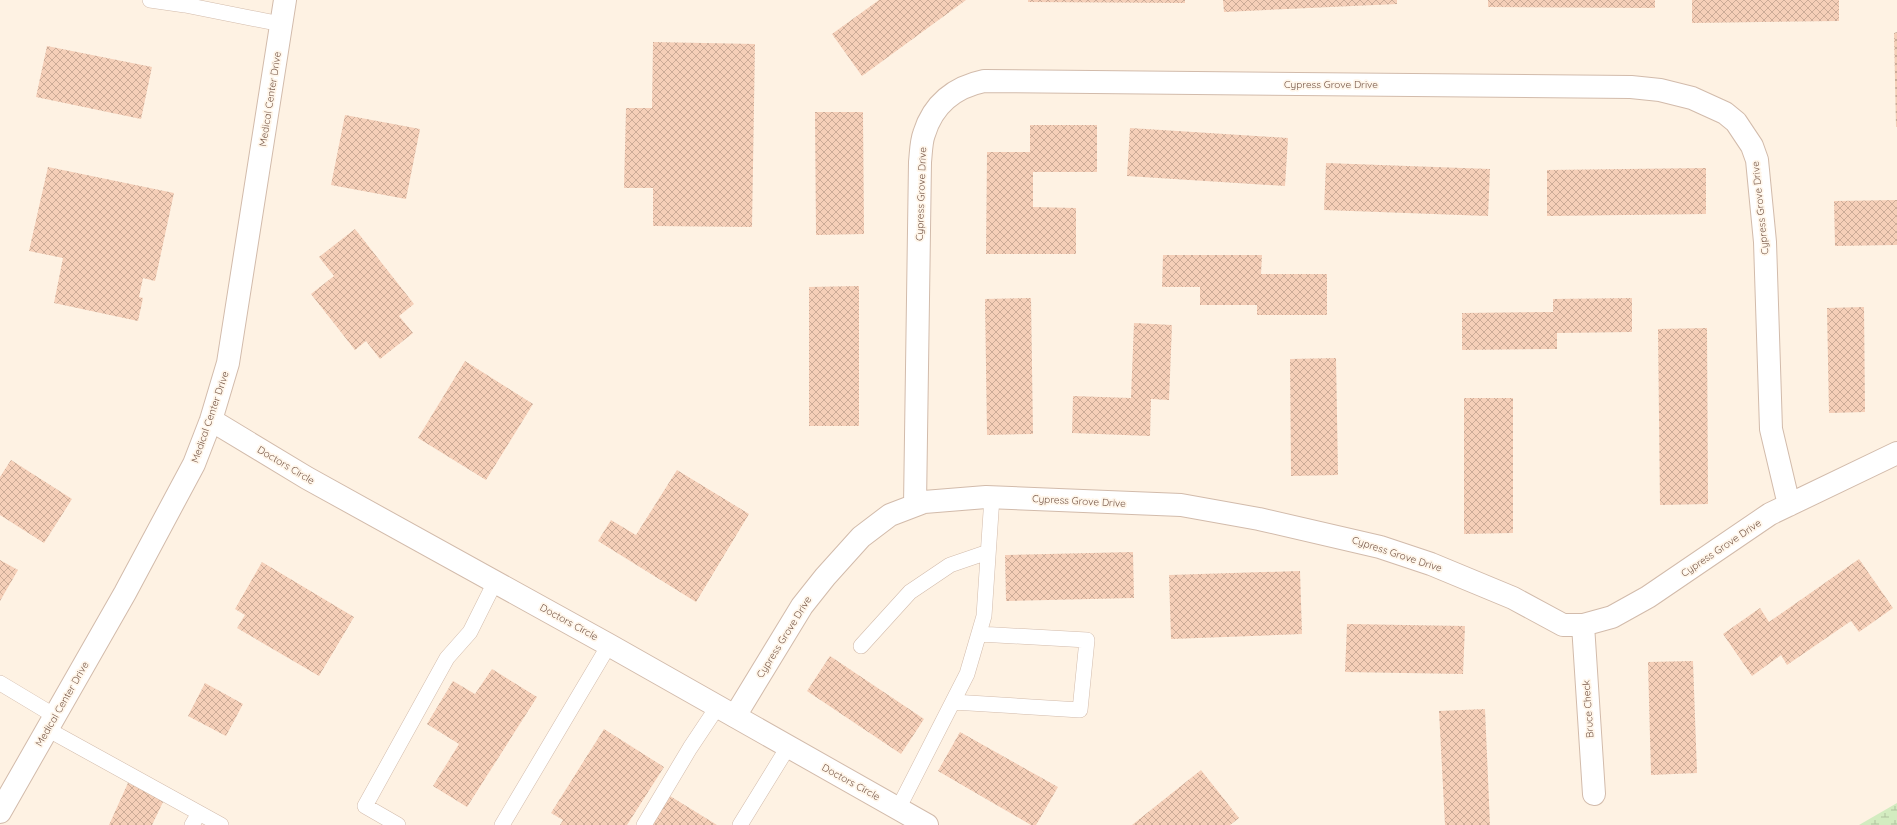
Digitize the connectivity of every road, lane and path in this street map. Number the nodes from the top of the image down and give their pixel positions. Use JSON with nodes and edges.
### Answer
{"nodes":[{"id":1,"x":150,"y":0,"type":"edge"},
{"id":2,"x":285,"y":0,"type":"edge"},
{"id":3,"x":185,"y":2,"type":"edge"},
{"id":4,"x":282,"y":24,"type":"junction"},
{"id":5,"x":211,"y":420,"type":"junction"},
{"id":6,"x":1897,"y":453,"type":"edge"},
{"id":7,"x":992,"y":497,"type":"junction"},
{"id":8,"x":914,"y":505,"type":"junction"},
{"id":9,"x":1789,"y":505,"type":"junction"},
{"id":10,"x":988,"y":552,"type":"junction"},
{"id":11,"x":496,"y":582,"type":"junction"},
{"id":12,"x":1583,"y":625,"type":"junction"},
{"id":13,"x":979,"y":634,"type":"junction"},
{"id":14,"x":609,"y":645,"type":"junction"},
{"id":15,"x":861,"y":646,"type":"dead end"},
{"id":16,"x":0,"y":683,"type":"edge"},
{"id":17,"x":952,"y":702,"type":"junction"},
{"id":18,"x":727,"y":711,"type":"junction"},
{"id":19,"x":51,"y":722,"type":"junction"},
{"id":20,"x":788,"y":746,"type":"junction"},
{"id":21,"x":1594,"y":794,"type":"dead end"},
{"id":22,"x":898,"y":808,"type":"junction"},
{"id":23,"x":0,"y":812,"type":"edge"},
{"id":24,"x":196,"y":819,"type":"edge"},
{"id":25,"x":221,"y":825,"type":"edge"},
{"id":26,"x":398,"y":825,"type":"edge"},
{"id":27,"x":502,"y":825,"type":"edge"},
{"id":28,"x":644,"y":825,"type":"edge"},
{"id":29,"x":740,"y":825,"type":"edge"},
{"id":30,"x":927,"y":825,"type":"edge"}],
"edges":[{"from":1,"to":3,"type":"lane"},
{"from":2,"to":4,"type":"street","name":"Medical Center Drive"},
{"from":3,"to":4,"type":"lane"},
{"from":4,"to":5,"type":"street","name":"Medical Center Drive"},
{"from":5,"to":11,"type":"street","name":"Doctors Circle"},
{"from":5,"to":19,"type":"street","name":"Medical Center Drive"},
{"from":6,"to":9,"type":"street","name":"Cypress Grove Drive"},
{"from":7,"to":8,"type":"street","name":"Cypress Grove Drive"},
{"from":7,"to":10,"type":"lane"},
{"from":7,"to":12,"type":"street","name":"Cypress Grove Drive"},
{"from":8,"to":9,"type":"street","name":"Cypress Grove Drive"},
{"from":8,"to":18,"type":"street","name":"Cypress Grove Drive"},
{"from":9,"to":12,"type":"street","name":"Cypress Grove Drive"},
{"from":10,"to":13,"type":"lane"},
{"from":10,"to":15,"type":"lane"},
{"from":11,"to":14,"type":"street","name":"Doctors Circle"},
{"from":11,"to":26,"type":"lane"},
{"from":12,"to":21,"type":"street","name":"Bruce Check"},
{"from":13,"to":17,"type":"lane"},
{"from":13,"to":17,"type":"lane"},
{"from":14,"to":18,"type":"street","name":"Doctors Circle"},
{"from":14,"to":27,"type":"lane"},
{"from":16,"to":19,"type":"lane"},
{"from":17,"to":22,"type":"lane"},
{"from":18,"to":20,"type":"street","name":"Doctors Circle"},
{"from":18,"to":28,"type":"lane"},
{"from":19,"to":23,"type":"street","name":"Medical Center Drive"},
{"from":19,"to":24,"type":"lane"},
{"from":20,"to":22,"type":"street","name":"Doctors Circle"},
{"from":20,"to":29,"type":"lane"},
{"from":22,"to":30,"type":"street","name":"Doctors Circle"},
{"from":24,"to":25,"type":"lane"}]}
